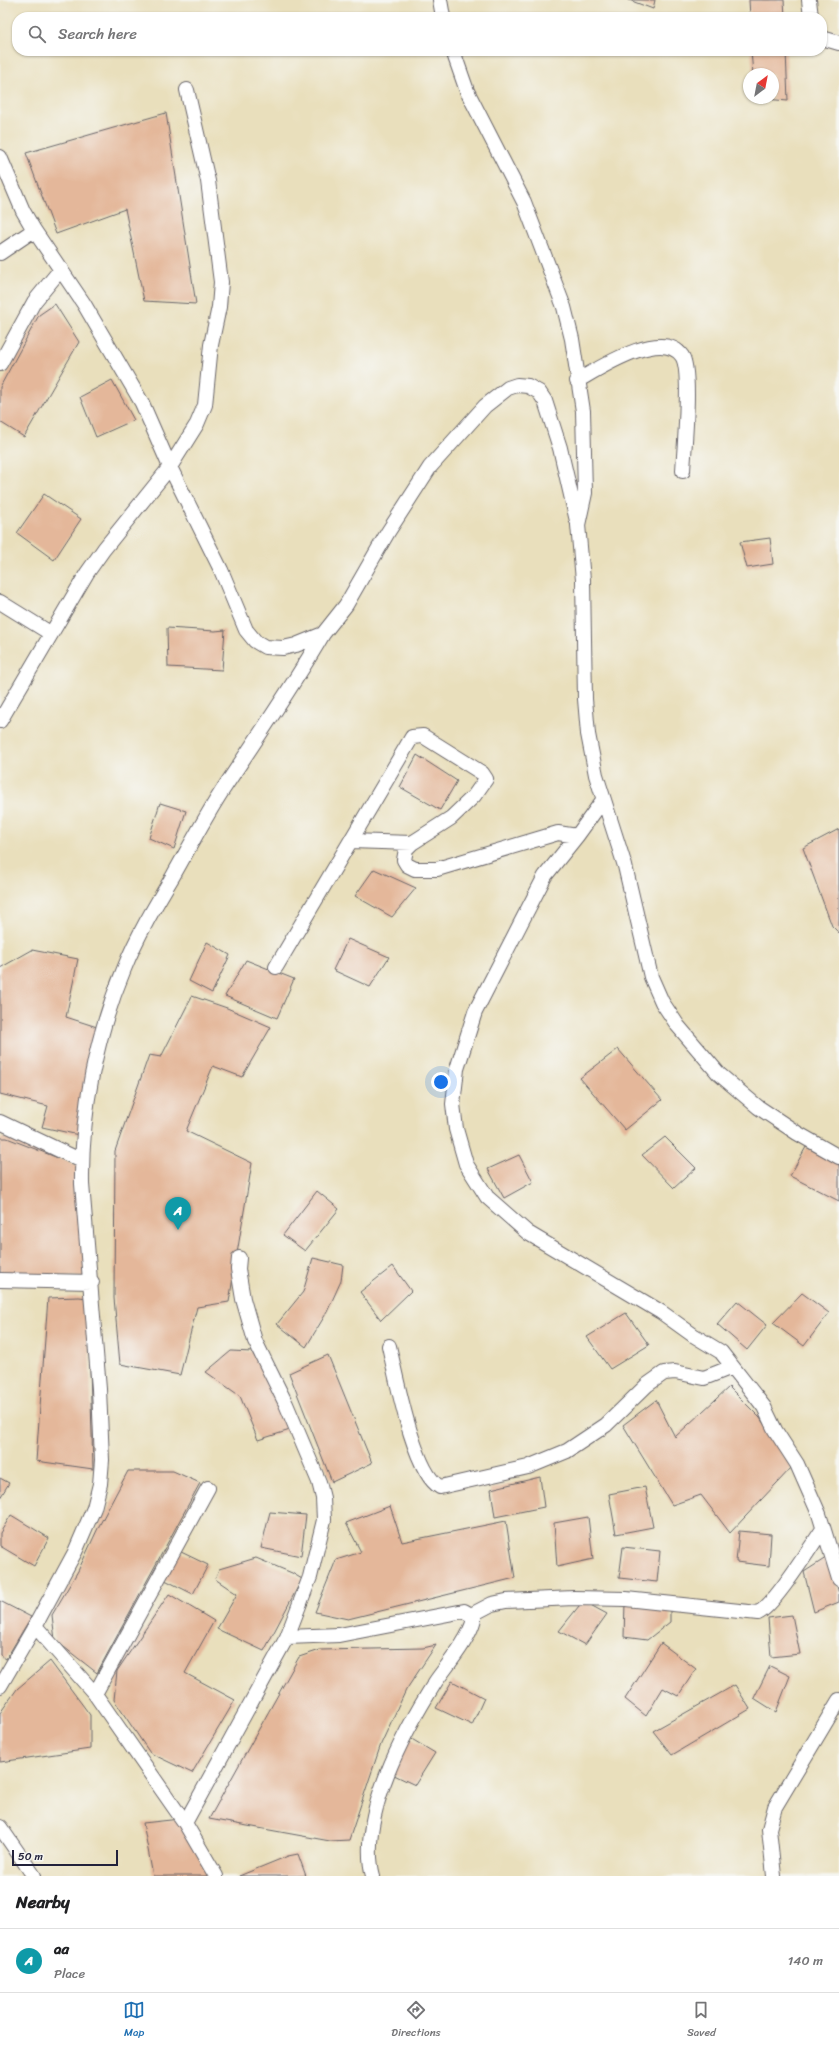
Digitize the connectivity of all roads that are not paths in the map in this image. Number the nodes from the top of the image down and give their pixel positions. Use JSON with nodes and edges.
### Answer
{"nodes":[{"id":1,"x":440,"y":0,"type":"edge"},
{"id":2,"x":809,"y":0,"type":"edge"},
{"id":3,"x":442,"y":12,"type":"edge"},
{"id":4,"x":810,"y":12,"type":"edge"},
{"id":5,"x":827,"y":39,"type":"edge"},
{"id":6,"x":839,"y":43,"type":"edge"},
{"id":7,"x":455,"y":56,"type":"edge"},
{"id":8,"x":187,"y":90,"type":"dead end"},
{"id":9,"x":0,"y":157,"type":"edge"},
{"id":10,"x":34,"y":230,"type":"junction"},
{"id":11,"x":0,"y":253,"type":"edge"},
{"id":12,"x":61,"y":269,"type":"junction"},
{"id":13,"x":0,"y":364,"type":"edge"},
{"id":14,"x":577,"y":381,"type":"junction"},
{"id":15,"x":170,"y":467,"type":"junction"},
{"id":16,"x":683,"y":471,"type":"dead end"},
{"id":17,"x":578,"y":526,"type":"junction"},
{"id":18,"x":0,"y":602,"type":"edge"},
{"id":19,"x":50,"y":633,"type":"junction"},
{"id":20,"x":323,"y":634,"type":"junction"},
{"id":21,"x":0,"y":721,"type":"edge"},
{"id":22,"x":603,"y":800,"type":"junction"},
{"id":23,"x":577,"y":836,"type":"junction"},
{"id":24,"x":351,"y":841,"type":"junction"},
{"id":25,"x":412,"y":843,"type":"junction"},
{"id":26,"x":276,"y":967,"type":"dead end"},
{"id":27,"x":0,"y":1122,"type":"edge"},
{"id":28,"x":839,"y":1157,"type":"edge"},
{"id":29,"x":82,"y":1161,"type":"junction"},
{"id":30,"x":239,"y":1258,"type":"dead end"},
{"id":31,"x":0,"y":1280,"type":"edge"},
{"id":32,"x":92,"y":1282,"type":"junction"},
{"id":33,"x":389,"y":1346,"type":"dead end"},
{"id":34,"x":732,"y":1367,"type":"junction"},
{"id":35,"x":208,"y":1488,"type":"dead end"},
{"id":36,"x":823,"y":1529,"type":"junction"},
{"id":37,"x":839,"y":1579,"type":"edge"},
{"id":38,"x":471,"y":1615,"type":"junction"},
{"id":39,"x":36,"y":1626,"type":"junction"},
{"id":40,"x":287,"y":1637,"type":"junction"},
{"id":41,"x":0,"y":1686,"type":"edge"},
{"id":42,"x":95,"y":1694,"type":"junction"},
{"id":43,"x":839,"y":1700,"type":"edge"},
{"id":44,"x":185,"y":1823,"type":"junction"},
{"id":45,"x":0,"y":1827,"type":"edge"},
{"id":46,"x":34,"y":1876,"type":"edge"},
{"id":47,"x":216,"y":1876,"type":"edge"},
{"id":48,"x":373,"y":1876,"type":"edge"},
{"id":49,"x":774,"y":1876,"type":"edge"}],
"edges":[{"from":1,"to":3,"type":"street"},
{"from":2,"to":4,"type":"street"},
{"from":5,"to":6,"type":"street"},
{"from":7,"to":14,"type":"street"},
{"from":8,"to":15,"type":"street"},
{"from":9,"to":10,"type":"street"},
{"from":10,"to":11,"type":"street"},
{"from":10,"to":12,"type":"street"},
{"from":12,"to":13,"type":"street"},
{"from":12,"to":15,"type":"street"},
{"from":14,"to":16,"type":"street"},
{"from":14,"to":17,"type":"street"},
{"from":15,"to":19,"type":"street"},
{"from":15,"to":20,"type":"street"},
{"from":17,"to":20,"type":"street"},
{"from":17,"to":22,"type":"street"},
{"from":18,"to":19,"type":"street"},
{"from":19,"to":21,"type":"street"},
{"from":20,"to":29,"type":"street"},
{"from":22,"to":23,"type":"street"},
{"from":22,"to":28,"type":"street"},
{"from":23,"to":25,"type":"street"},
{"from":23,"to":34,"type":"street"},
{"from":24,"to":25,"type":"street"},
{"from":24,"to":25,"type":"street"},
{"from":24,"to":26,"type":"street"},
{"from":27,"to":29,"type":"street"},
{"from":29,"to":32,"type":"street"},
{"from":30,"to":40,"type":"street"},
{"from":31,"to":32,"type":"street"},
{"from":32,"to":39,"type":"street"},
{"from":33,"to":34,"type":"street"},
{"from":34,"to":36,"type":"street"},
{"from":35,"to":42,"type":"street"},
{"from":36,"to":37,"type":"street"},
{"from":36,"to":38,"type":"street"},
{"from":38,"to":40,"type":"street"},
{"from":38,"to":48,"type":"street"},
{"from":39,"to":41,"type":"street"},
{"from":39,"to":42,"type":"street"},
{"from":40,"to":44,"type":"street"},
{"from":42,"to":44,"type":"street"},
{"from":43,"to":49,"type":"street"},
{"from":44,"to":47,"type":"street"},
{"from":45,"to":46,"type":"street"}]}
